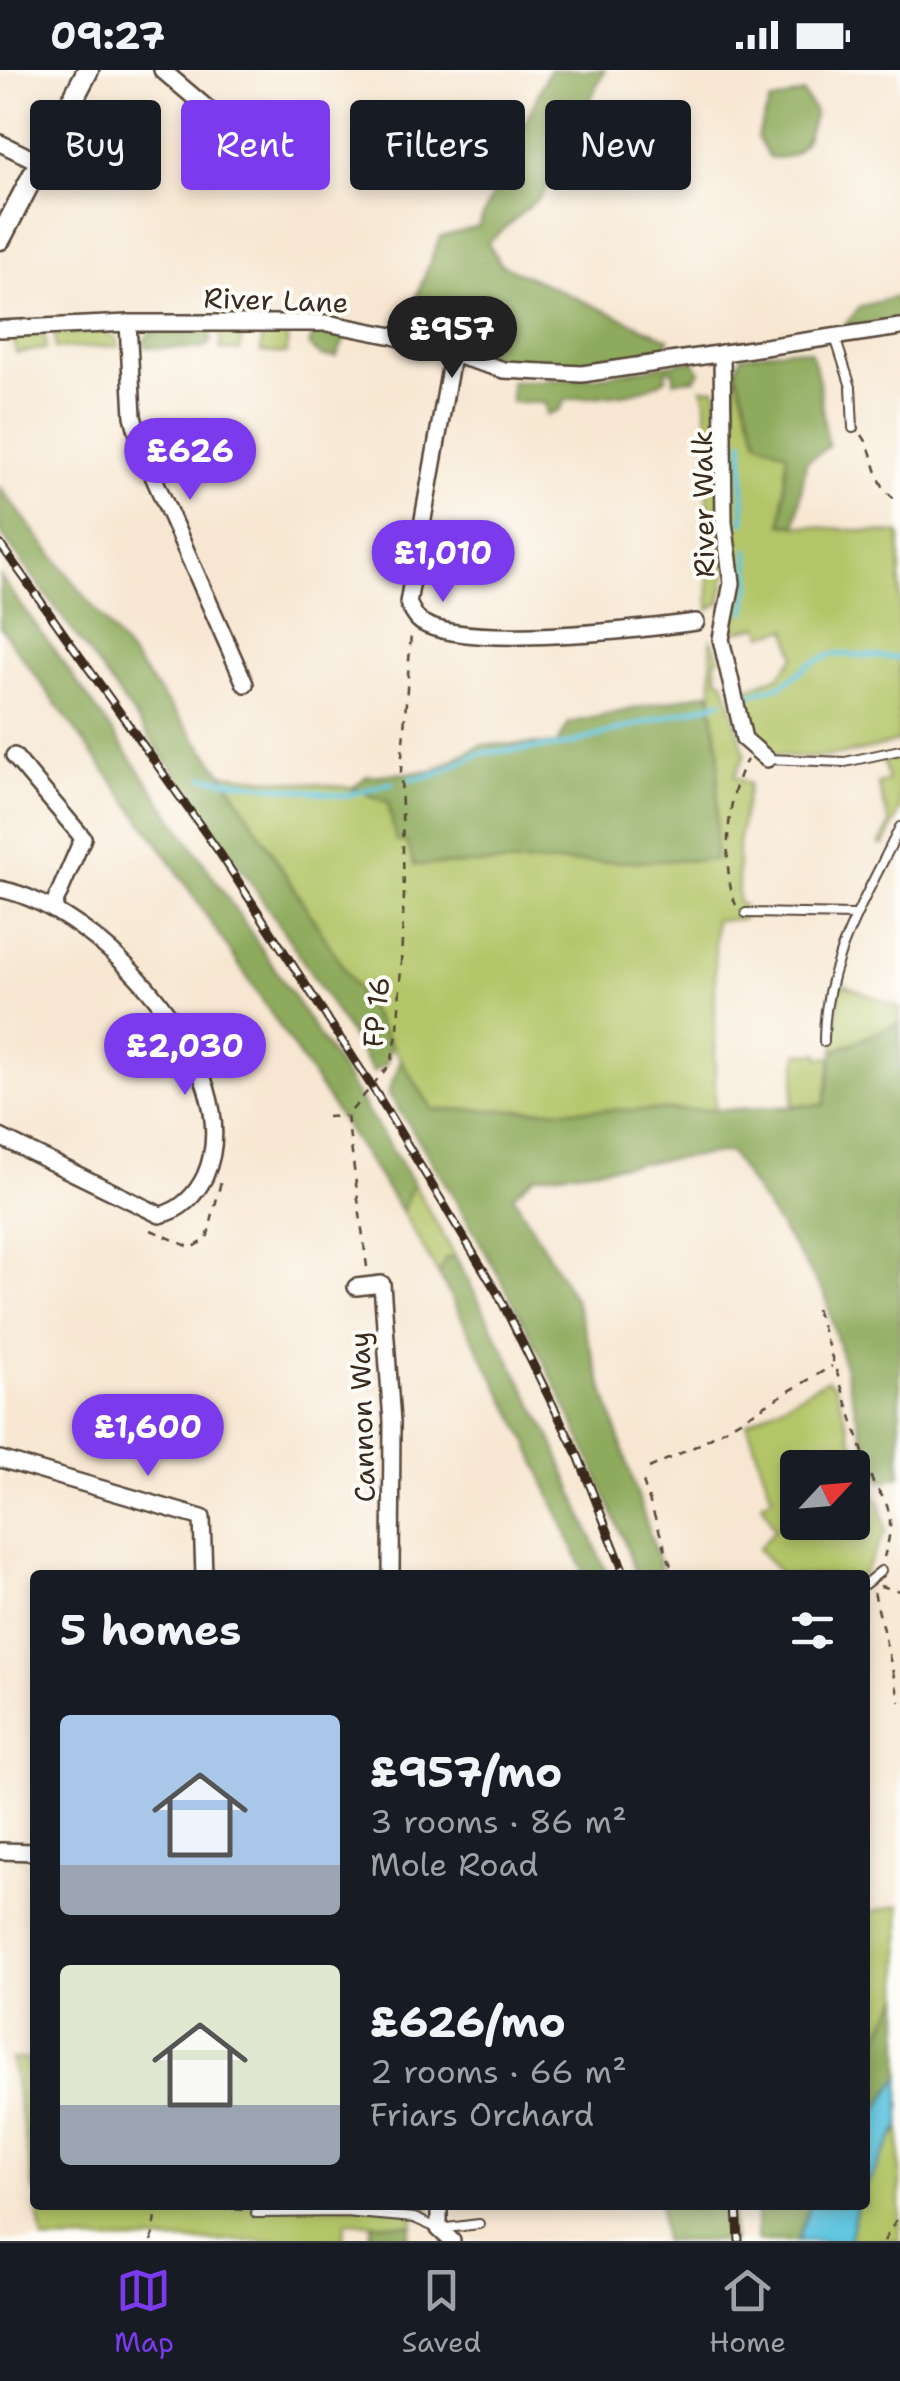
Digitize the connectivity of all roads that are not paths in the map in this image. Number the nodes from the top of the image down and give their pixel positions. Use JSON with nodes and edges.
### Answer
{"nodes":[{"id":1,"x":88,"y":70,"type":"edge"},
{"id":2,"x":162,"y":70,"type":"edge"},
{"id":3,"x":73,"y":100,"type":"edge"},
{"id":4,"x":197,"y":100,"type":"edge"},
{"id":5,"x":0,"y":143,"type":"edge"},
{"id":6,"x":30,"y":158,"type":"edge"},
{"id":7,"x":30,"y":184,"type":"edge"},
{"id":8,"x":0,"y":240,"type":"edge"},
{"id":9,"x":128,"y":323,"type":"junction"},
{"id":10,"x":900,"y":327,"type":"edge"},
{"id":11,"x":0,"y":329,"type":"edge"},
{"id":12,"x":835,"y":337,"type":"junction"},
{"id":13,"x":722,"y":354,"type":"junction"},
{"id":14,"x":452,"y":357,"type":"junction"},
{"id":15,"x":853,"y":428,"type":"road end"},
{"id":16,"x":696,"y":622,"type":"dead end"},
{"id":17,"x":246,"y":684,"type":"dead end"},
{"id":18,"x":900,"y":750,"type":"edge"},
{"id":19,"x":760,"y":755,"type":"joint"},
{"id":20,"x":14,"y":756,"type":"dead end"},
{"id":21,"x":900,"y":827,"type":"edge"},
{"id":22,"x":0,"y":889,"type":"edge"},
{"id":23,"x":53,"y":907,"type":"junction"},
{"id":24,"x":746,"y":913,"type":"road end"},
{"id":25,"x":854,"y":915,"type":"junction"},
{"id":26,"x":824,"y":1042,"type":"dead end"},
{"id":27,"x":0,"y":1137,"type":"edge"},
{"id":28,"x":362,"y":1286,"type":"road end"},
{"id":29,"x":0,"y":1459,"type":"edge"},
{"id":30,"x":204,"y":1570,"type":"edge"},
{"id":31,"x":387,"y":1570,"type":"edge"},
{"id":32,"x":880,"y":1571,"type":"road end"},
{"id":33,"x":870,"y":1580,"type":"edge"},
{"id":34,"x":0,"y":1852,"type":"edge"},
{"id":35,"x":30,"y":1852,"type":"edge"},
{"id":36,"x":439,"y":2210,"type":"edge"},
{"id":37,"x":256,"y":2213,"type":"road end"},
{"id":38,"x":479,"y":2224,"type":"dead end"},
{"id":39,"x":439,"y":2229,"type":"junction"},
{"id":40,"x":452,"y":2241,"type":"edge"}],
"edges":[{"from":1,"to":3,"type":"street"},
{"from":2,"to":4,"type":"street"},
{"from":5,"to":6,"type":"street"},
{"from":7,"to":8,"type":"street"},
{"from":9,"to":11,"type":"street","name":"River Lane"},
{"from":9,"to":14,"type":"street","name":"River Lane"},
{"from":9,"to":17,"type":"street"},
{"from":10,"to":12,"type":"street","name":"River Lane"},
{"from":12,"to":13,"type":"street","name":"River Lane"},
{"from":12,"to":15,"type":"lane"},
{"from":13,"to":14,"type":"street","name":"River Lane"},
{"from":13,"to":19,"type":"street","name":"River Walk"},
{"from":14,"to":16,"type":"street"},
{"from":18,"to":19,"type":"lane"},
{"from":20,"to":23,"type":"street"},
{"from":21,"to":25,"type":"lane"},
{"from":22,"to":23,"type":"street"},
{"from":23,"to":27,"type":"street"},
{"from":24,"to":25,"type":"lane"},
{"from":25,"to":26,"type":"lane"},
{"from":28,"to":31,"type":"street","name":"Cannon Way"},
{"from":29,"to":30,"type":"street"},
{"from":32,"to":33,"type":"lane"},
{"from":34,"to":35,"type":"street"},
{"from":36,"to":39,"type":"street"},
{"from":37,"to":39,"type":"lane"},
{"from":38,"to":39,"type":"lane"},
{"from":39,"to":40,"type":"street"}]}
